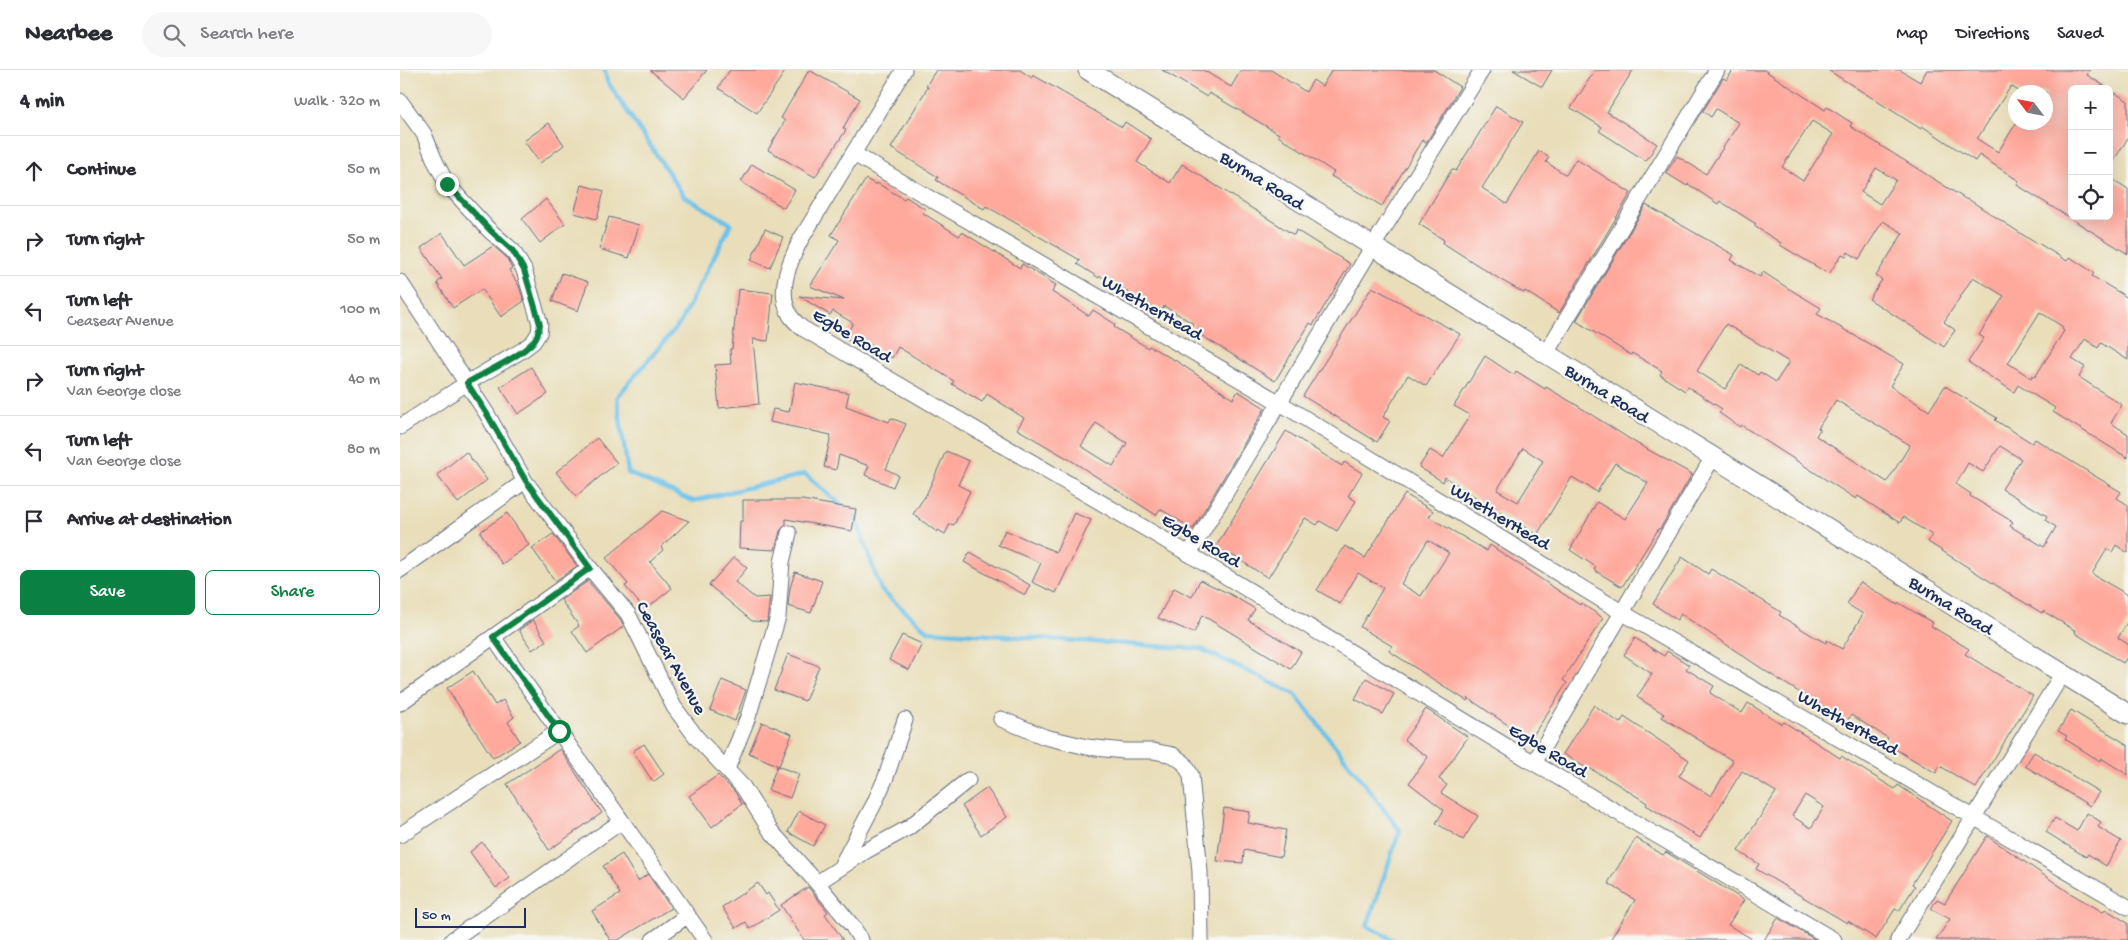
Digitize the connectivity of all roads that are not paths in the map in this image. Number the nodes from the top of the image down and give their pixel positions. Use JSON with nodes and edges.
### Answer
{"nodes":[{"id":1,"x":904,"y":70,"type":"edge"},
{"id":2,"x":1088,"y":70,"type":"edge"},
{"id":3,"x":1482,"y":70,"type":"edge"},
{"id":4,"x":1717,"y":70,"type":"edge"},
{"id":5,"x":400,"y":101,"type":"edge"},
{"id":6,"x":854,"y":154,"type":"junction"},
{"id":7,"x":1373,"y":246,"type":"junction"},
{"id":8,"x":400,"y":282,"type":"edge"},
{"id":9,"x":1546,"y":353,"type":"junction"},
{"id":10,"x":467,"y":383,"type":"junction"},
{"id":11,"x":1280,"y":403,"type":"junction"},
{"id":12,"x":400,"y":427,"type":"edge"},
{"id":13,"x":1713,"y":457,"type":"junction"},
{"id":14,"x":526,"y":481,"type":"junction"},
{"id":15,"x":789,"y":533,"type":"dead end"},
{"id":16,"x":1189,"y":554,"type":"junction"},
{"id":17,"x":590,"y":568,"type":"junction"},
{"id":18,"x":400,"y":570,"type":"edge"},
{"id":19,"x":1623,"y":613,"type":"junction"},
{"id":20,"x":493,"y":637,"type":"junction"},
{"id":21,"x":2063,"y":672,"type":"junction"},
{"id":22,"x":400,"y":703,"type":"edge"},
{"id":23,"x":2128,"y":714,"type":"edge"},
{"id":24,"x":1001,"y":719,"type":"dead end"},
{"id":25,"x":905,"y":720,"type":"dead end"},
{"id":26,"x":559,"y":731,"type":"junction"},
{"id":27,"x":1534,"y":763,"type":"junction"},
{"id":28,"x":727,"y":769,"type":"junction"},
{"id":29,"x":968,"y":780,"type":"dead end"},
{"id":30,"x":1974,"y":817,"type":"junction"},
{"id":31,"x":622,"y":821,"type":"junction"},
{"id":32,"x":400,"y":835,"type":"edge"},
{"id":33,"x":839,"y":869,"type":"junction"},
{"id":34,"x":817,"y":883,"type":"junction"},
{"id":35,"x":2128,"y":907,"type":"edge"},
{"id":36,"x":688,"y":916,"type":"junction"},
{"id":37,"x":452,"y":940,"type":"edge"},
{"id":38,"x":653,"y":940,"type":"edge"},
{"id":39,"x":705,"y":940,"type":"edge"},
{"id":40,"x":861,"y":940,"type":"edge"},
{"id":41,"x":1201,"y":940,"type":"edge"},
{"id":42,"x":1834,"y":940,"type":"edge"},
{"id":43,"x":1898,"y":940,"type":"edge"}],
"edges":[{"from":1,"to":6,"type":"street","name":"Egbe Road"},
{"from":2,"to":7,"type":"street","name":"Burma Road"},
{"from":3,"to":7,"type":"street"},
{"from":4,"to":9,"type":"street"},
{"from":5,"to":10,"type":"street"},
{"from":6,"to":11,"type":"street","name":"WhetherHead"},
{"from":6,"to":16,"type":"street","name":"Egbe Road"},
{"from":7,"to":9,"type":"street","name":"Burma Road"},
{"from":7,"to":11,"type":"street"},
{"from":8,"to":10,"type":"street","name":"Ceasear Avenue"},
{"from":9,"to":13,"type":"street","name":"Burma Road"},
{"from":10,"to":12,"type":"street"},
{"from":10,"to":14,"type":"street","name":"Ceasear Avenue"},
{"from":11,"to":16,"type":"street"},
{"from":11,"to":19,"type":"street","name":"WhetherHead"},
{"from":13,"to":19,"type":"street"},
{"from":13,"to":21,"type":"street","name":"Burma Road"},
{"from":14,"to":17,"type":"street","name":"Ceasear Avenue"},
{"from":14,"to":18,"type":"street"},
{"from":15,"to":28,"type":"street"},
{"from":16,"to":27,"type":"street","name":"Egbe Road"},
{"from":17,"to":20,"type":"street"},
{"from":17,"to":28,"type":"street","name":"Ceasear Avenue"},
{"from":19,"to":27,"type":"street"},
{"from":19,"to":30,"type":"street","name":"WhetherHead"},
{"from":20,"to":22,"type":"street"},
{"from":20,"to":26,"type":"street"},
{"from":21,"to":23,"type":"street","name":"Burma Road"},
{"from":21,"to":30,"type":"street"},
{"from":24,"to":41,"type":"street"},
{"from":25,"to":33,"type":"street"},
{"from":26,"to":31,"type":"street"},
{"from":26,"to":32,"type":"street"},
{"from":27,"to":42,"type":"street","name":"Egbe Road"},
{"from":28,"to":34,"type":"street","name":"Ceasear Avenue"},
{"from":29,"to":33,"type":"street"},
{"from":30,"to":35,"type":"street","name":"WhetherHead"},
{"from":30,"to":43,"type":"street"},
{"from":31,"to":36,"type":"street"},
{"from":31,"to":37,"type":"street"},
{"from":33,"to":34,"type":"street"},
{"from":34,"to":40,"type":"street","name":"Ceasear Avenue"},
{"from":36,"to":38,"type":"street"},
{"from":36,"to":39,"type":"street"}]}
